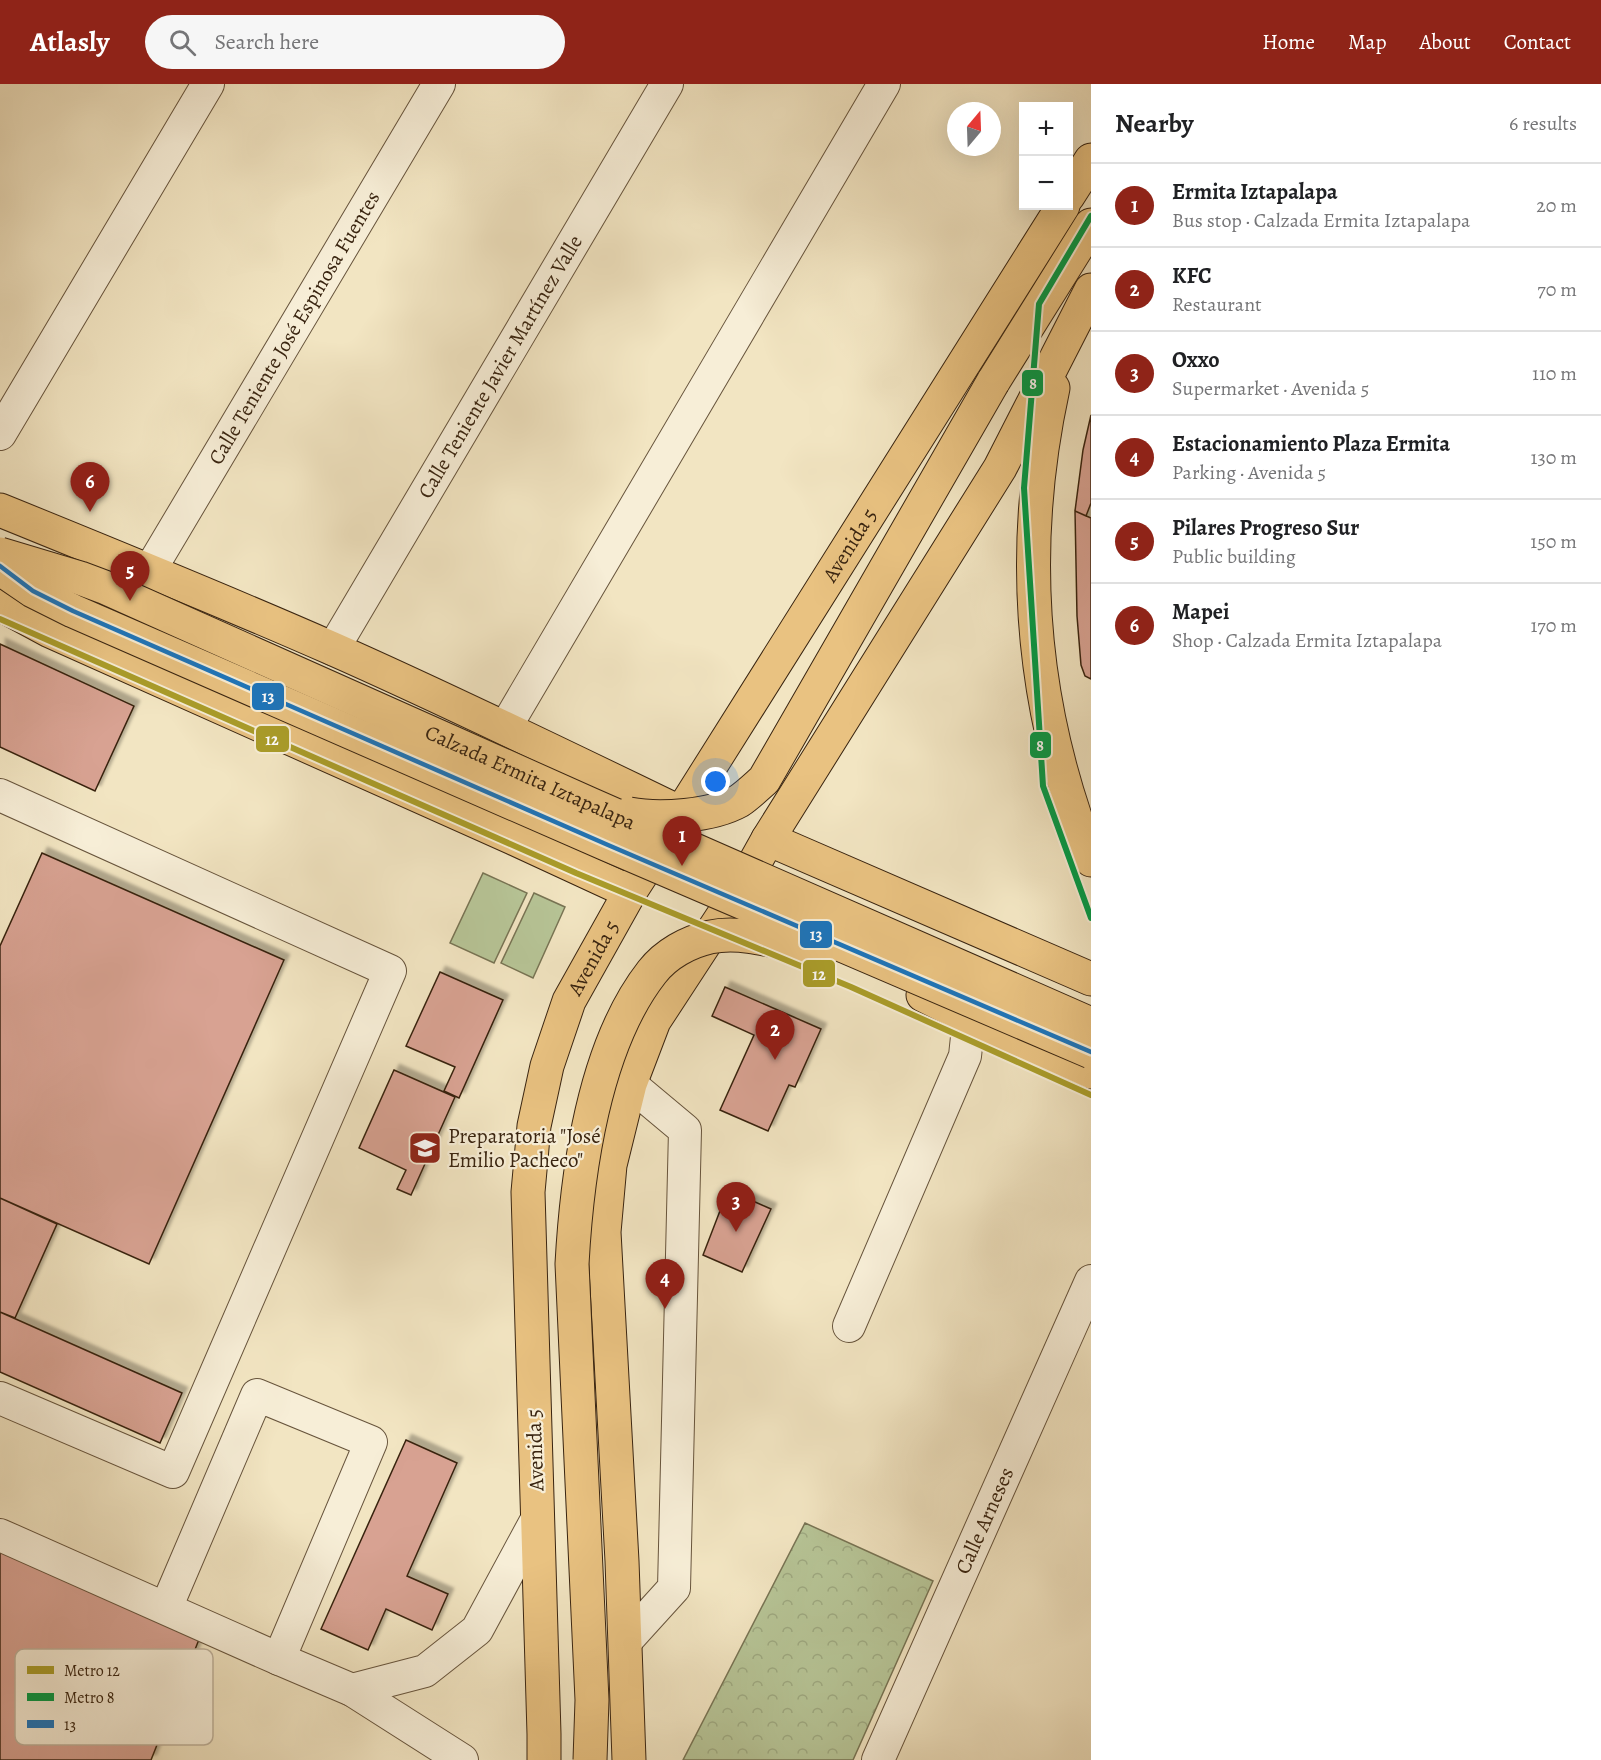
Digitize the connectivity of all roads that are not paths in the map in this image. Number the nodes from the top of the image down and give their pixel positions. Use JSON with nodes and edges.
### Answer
{"nodes":[{"id":1,"x":208,"y":84,"type":"edge"},
{"id":2,"x":439,"y":84,"type":"edge"},
{"id":3,"x":668,"y":84,"type":"edge"},
{"id":4,"x":884,"y":84,"type":"edge"},
{"id":5,"x":1091,"y":160,"type":"edge"},
{"id":6,"x":1073,"y":188,"type":"edge"},
{"id":7,"x":1060,"y":210,"type":"edge"},
{"id":8,"x":1091,"y":225,"type":"edge"},
{"id":9,"x":1091,"y":290,"type":"edge"},
{"id":10,"x":1076,"y":332,"type":"edge"},
{"id":11,"x":0,"y":434,"type":"edge"},
{"id":12,"x":0,"y":510,"type":"edge"},
{"id":13,"x":150,"y":570,"type":"junction"},
{"id":14,"x":2,"y":574,"type":"edge"},
{"id":15,"x":333,"y":649,"type":"junction"},
{"id":16,"x":506,"y":728,"type":"junction"},
{"id":17,"x":544,"y":746,"type":"junction"},
{"id":18,"x":0,"y":795,"type":"edge"},
{"id":19,"x":590,"y":804,"type":"junction"},
{"id":20,"x":681,"y":813,"type":"junction"},
{"id":21,"x":513,"y":838,"type":"junction"},
{"id":22,"x":768,"y":839,"type":"junction"},
{"id":23,"x":1091,"y":860,"type":"edge"},
{"id":24,"x":630,"y":892,"type":"junction"},
{"id":25,"x":725,"y":911,"type":"junction"},
{"id":26,"x":949,"y":918,"type":"junction"},
{"id":27,"x":872,"y":958,"type":"junction"},
{"id":28,"x":1091,"y":979,"type":"edge"},
{"id":29,"x":921,"y":994,"type":"junction"},
{"id":30,"x":969,"y":1018,"type":"junction"},
{"id":31,"x":1091,"y":1024,"type":"edge"},
{"id":32,"x":1091,"y":1052,"type":"edge"},
{"id":33,"x":1091,"y":1072,"type":"edge"},
{"id":34,"x":630,"y":1084,"type":"junction"},
{"id":35,"x":1091,"y":1281,"type":"edge"},
{"id":36,"x":849,"y":1326,"type":"dead end"},
{"id":37,"x":0,"y":1398,"type":"edge"},
{"id":38,"x":537,"y":1519,"type":"junction"},
{"id":39,"x":0,"y":1535,"type":"edge"},
{"id":40,"x":166,"y":1608,"type":"junction"},
{"id":41,"x":625,"y":1642,"type":"junction"},
{"id":42,"x":279,"y":1659,"type":"junction"},
{"id":43,"x":352,"y":1690,"type":"junction"},
{"id":44,"x":462,"y":1760,"type":"edge"},
{"id":45,"x":544,"y":1760,"type":"edge"},
{"id":46,"x":590,"y":1760,"type":"edge"},
{"id":47,"x":629,"y":1760,"type":"edge"},
{"id":48,"x":878,"y":1760,"type":"edge"}],
"edges":[{"from":1,"to":11,"type":"street"},
{"from":2,"to":13,"type":"street","name":"Calle Teniente José Espinosa Fuentes"},
{"from":3,"to":15,"type":"street","name":"Calle Teniente Javier Martínez Valle"},
{"from":4,"to":16,"type":"street"},
{"from":5,"to":6,"type":"main road"},
{"from":7,"to":20,"type":"main road","name":"Avenida 5"},
{"from":8,"to":19,"type":"main road","bridge":true},
{"from":9,"to":10,"type":"main road"},
{"from":10,"to":22,"type":"main road"},
{"from":10,"to":23,"type":"main road"},
{"from":12,"to":13,"type":"main road","name":"Calzada Ermita Iztapalapa"},
{"from":13,"to":15,"type":"main road","name":"Calzada Ermita Iztapalapa"},
{"from":14,"to":19,"type":"main road","name":"Calzada Ermita Iztapalapa","bridge":true},
{"from":14,"to":21,"type":"main road"},
{"from":14,"to":27,"type":"main road","name":"Calzada Ermita Iztapalapa","bridge":true},
{"from":15,"to":16,"type":"main road","name":"Calzada Ermita Iztapalapa"},
{"from":16,"to":17,"type":"main road","name":"Calzada Ermita Iztapalapa"},
{"from":17,"to":20,"type":"main road","name":"Calzada Ermita Iztapalapa"},
{"from":17,"to":21,"type":"main road"},
{"from":18,"to":37,"type":"street"},
{"from":19,"to":31,"type":"main road","name":"Calzada Ermita Iztapalapa","bridge":true},
{"from":20,"to":24,"type":"main road","name":"Avenida 5"},
{"from":21,"to":24,"type":"main road"},
{"from":22,"to":25,"type":"main road"},
{"from":22,"to":26,"type":"main road"},
{"from":24,"to":38,"type":"main road","name":"Avenida 5"},
{"from":25,"to":29,"type":"main road"},
{"from":25,"to":34,"type":"main road"},
{"from":26,"to":28,"type":"main road"},
{"from":26,"to":29,"type":"main road"},
{"from":27,"to":32,"type":"main road","name":"Calzada Ermita Iztapalapa","bridge":true},
{"from":27,"to":46,"type":"main road","bridge":true},
{"from":29,"to":30,"type":"main road"},
{"from":30,"to":33,"type":"main road"},
{"from":30,"to":36,"type":"street"},
{"from":34,"to":41,"type":"main road"},
{"from":34,"to":41,"type":"street"},
{"from":35,"to":48,"type":"street","name":"Calle Arneses"},
{"from":38,"to":43,"type":"street"},
{"from":38,"to":45,"type":"main road","name":"Avenida 5"},
{"from":39,"to":40,"type":"street"},
{"from":40,"to":42,"type":"street"},
{"from":40,"to":42,"type":"street"},
{"from":41,"to":47,"type":"main road"},
{"from":42,"to":43,"type":"street"},
{"from":43,"to":44,"type":"street"}]}
